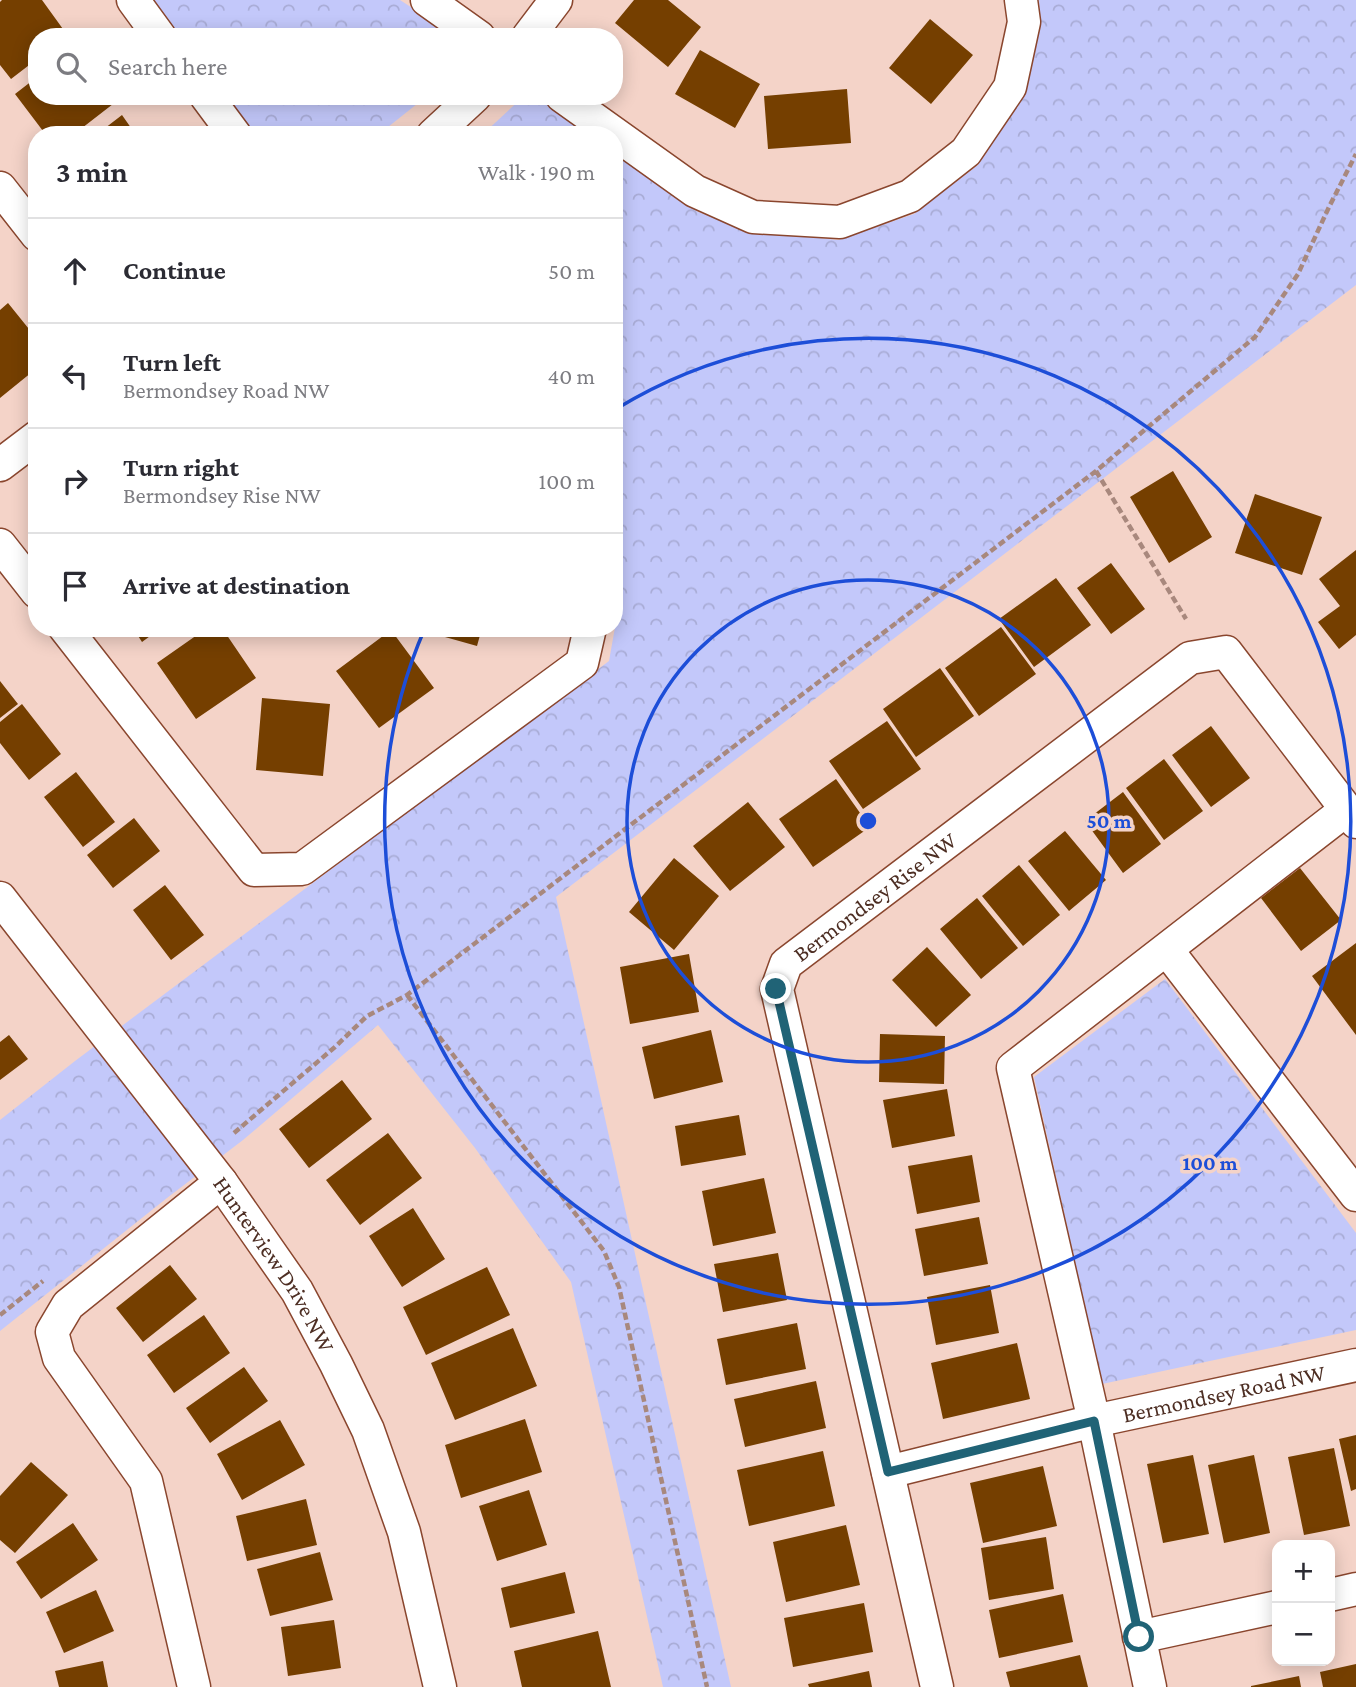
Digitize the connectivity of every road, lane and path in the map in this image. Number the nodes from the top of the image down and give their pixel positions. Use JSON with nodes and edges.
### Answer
{"nodes":[{"id":1,"x":132,"y":0,"type":"edge"},
{"id":2,"x":427,"y":0,"type":"edge"},
{"id":3,"x":556,"y":0,"type":"edge"},
{"id":4,"x":1021,"y":0,"type":"edge"},
{"id":5,"x":153,"y":28,"type":"edge"},
{"id":6,"x":466,"y":28,"type":"edge"},
{"id":7,"x":535,"y":28,"type":"edge"},
{"id":8,"x":213,"y":105,"type":"edge"},
{"id":9,"x":465,"y":105,"type":"edge"},
{"id":10,"x":575,"y":105,"type":"edge"},
{"id":11,"x":228,"y":126,"type":"edge"},
{"id":12,"x":443,"y":126,"type":"edge"},
{"id":13,"x":604,"y":126,"type":"edge"},
{"id":14,"x":623,"y":140,"type":"edge"},
{"id":15,"x":1356,"y":154,"type":"edge"},
{"id":16,"x":0,"y":188,"type":"edge"},
{"id":17,"x":28,"y":223,"type":"edge"},
{"id":18,"x":28,"y":444,"type":"edge"},
{"id":19,"x":0,"y":465,"type":"edge"},
{"id":20,"x":1096,"y":471,"type":"junction"},
{"id":21,"x":0,"y":545,"type":"edge"},
{"id":22,"x":28,"y":581,"type":"edge"},
{"id":23,"x":1186,"y":619,"type":"dead end"},
{"id":24,"x":72,"y":637,"type":"edge"},
{"id":25,"x":588,"y":637,"type":"edge"},
{"id":26,"x":1351,"y":816,"type":"edge"},
{"id":27,"x":0,"y":898,"type":"edge"},
{"id":28,"x":1167,"y":950,"type":"junction"},
{"id":29,"x":407,"y":995,"type":"junction"},
{"id":30,"x":234,"y":1133,"type":"dead end"},
{"id":31,"x":221,"y":1182,"type":"junction"},
{"id":32,"x":1356,"y":1195,"type":"edge"},
{"id":33,"x":1356,"y":1365,"type":"edge"},
{"id":34,"x":1094,"y":1421,"type":"junction"},
{"id":35,"x":888,"y":1472,"type":"junction"},
{"id":36,"x":1356,"y":1589,"type":"edge"},
{"id":37,"x":1335,"y":1594,"type":"edge"},
{"id":38,"x":1272,"y":1607,"type":"edge"},
{"id":39,"x":1139,"y":1637,"type":"junction"},
{"id":40,"x":194,"y":1687,"type":"edge"},
{"id":41,"x":440,"y":1687,"type":"edge"},
{"id":42,"x":707,"y":1687,"type":"edge"},
{"id":43,"x":937,"y":1687,"type":"edge"},
{"id":44,"x":1150,"y":1687,"type":"edge"}],
"edges":[{"from":1,"to":5,"type":"street"},
{"from":2,"to":6,"type":"street"},
{"from":3,"to":7,"type":"street"},
{"from":4,"to":14,"type":"street"},
{"from":8,"to":11,"type":"street"},
{"from":9,"to":12,"type":"street"},
{"from":10,"to":13,"type":"street"},
{"from":15,"to":20,"type":"path"},
{"from":16,"to":17,"type":"street"},
{"from":18,"to":19,"type":"street"},
{"from":20,"to":23,"type":"path"},
{"from":20,"to":29,"type":"path"},
{"from":21,"to":22,"type":"street"},
{"from":24,"to":25,"type":"street"},
{"from":26,"to":28,"type":"street"},
{"from":26,"to":35,"type":"street","name":"Bermondsey Rise NW"},
{"from":27,"to":31,"type":"street","name":"Hunterview Drive NW"},
{"from":28,"to":32,"type":"street"},
{"from":28,"to":34,"type":"street"},
{"from":29,"to":30,"type":"path"},
{"from":29,"to":42,"type":"path"},
{"from":31,"to":40,"type":"street"},
{"from":31,"to":41,"type":"street","name":"Hunterview Drive NW"},
{"from":33,"to":34,"type":"street","name":"Bermondsey Road NW"},
{"from":34,"to":35,"type":"street","name":"Bermondsey Road NW"},
{"from":34,"to":39,"type":"street"},
{"from":35,"to":43,"type":"street","name":"Bermondsey Rise NW"},
{"from":36,"to":37,"type":"street"},
{"from":38,"to":39,"type":"street"},
{"from":39,"to":44,"type":"street"}]}
